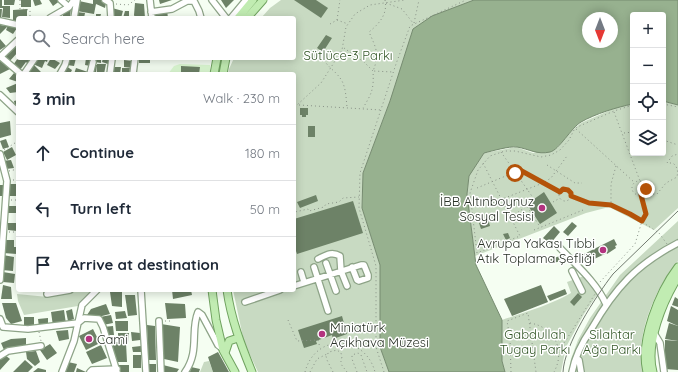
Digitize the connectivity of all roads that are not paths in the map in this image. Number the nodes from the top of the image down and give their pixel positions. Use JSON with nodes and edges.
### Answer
{"nodes":[{"id":1,"x":61,"y":0,"type":"edge"},
{"id":2,"x":74,"y":0,"type":"edge"},
{"id":3,"x":77,"y":0,"type":"edge"},
{"id":4,"x":150,"y":0,"type":"edge"},
{"id":5,"x":212,"y":0,"type":"edge"},
{"id":6,"x":246,"y":0,"type":"edge"},
{"id":7,"x":253,"y":0,"type":"edge"},
{"id":8,"x":263,"y":0,"type":"edge"},
{"id":9,"x":107,"y":1,"type":"edge"},
{"id":10,"x":69,"y":7,"type":"junction"},
{"id":11,"x":152,"y":15,"type":"edge"},
{"id":12,"x":53,"y":16,"type":"edge"},
{"id":13,"x":74,"y":16,"type":"edge"},
{"id":14,"x":111,"y":16,"type":"edge"},
{"id":15,"x":201,"y":16,"type":"edge"},
{"id":16,"x":224,"y":16,"type":"edge"},
{"id":17,"x":233,"y":16,"type":"edge"},
{"id":18,"x":240,"y":16,"type":"edge"},
{"id":19,"x":249,"y":16,"type":"edge"},
{"id":20,"x":0,"y":21,"type":"edge"},
{"id":21,"x":16,"y":25,"type":"edge"},
{"id":22,"x":16,"y":42,"type":"edge"},
{"id":23,"x":0,"y":57,"type":"edge"},
{"id":24,"x":34,"y":60,"type":"edge"},
{"id":25,"x":67,"y":60,"type":"edge"},
{"id":26,"x":112,"y":60,"type":"edge"},
{"id":27,"x":135,"y":60,"type":"edge"},
{"id":28,"x":217,"y":60,"type":"edge"},
{"id":29,"x":226,"y":60,"type":"edge"},
{"id":30,"x":92,"y":62,"type":"dead end"},
{"id":31,"x":19,"y":72,"type":"edge"},
{"id":32,"x":25,"y":72,"type":"edge"},
{"id":33,"x":61,"y":72,"type":"edge"},
{"id":34,"x":90,"y":72,"type":"edge"},
{"id":35,"x":110,"y":72,"type":"edge"},
{"id":36,"x":134,"y":72,"type":"edge"},
{"id":37,"x":214,"y":72,"type":"edge"},
{"id":38,"x":224,"y":72,"type":"edge"},
{"id":39,"x":0,"y":95,"type":"edge"},
{"id":40,"x":16,"y":110,"type":"edge"},
{"id":41,"x":0,"y":154,"type":"edge"},
{"id":42,"x":678,"y":243,"type":"edge"},
{"id":43,"x":560,"y":248,"type":"dead end"},
{"id":44,"x":318,"y":258,"type":"dead end"},
{"id":45,"x":326,"y":263,"type":"dead end"},
{"id":46,"x":352,"y":267,"type":"dead end"},
{"id":47,"x":678,"y":267,"type":"edge"},
{"id":48,"x":314,"y":268,"type":"dead end"},
{"id":49,"x":340,"y":271,"type":"junction"},
{"id":50,"x":572,"y":271,"type":"dead end"},
{"id":51,"x":301,"y":272,"type":"dead end"},
{"id":52,"x":330,"y":274,"type":"junction"},
{"id":53,"x":678,"y":277,"type":"edge"},
{"id":54,"x":317,"y":278,"type":"junction"},
{"id":55,"x":0,"y":280,"type":"edge"},
{"id":56,"x":304,"y":282,"type":"junction"},
{"id":57,"x":296,"y":285,"type":"edge"},
{"id":58,"x":347,"y":286,"type":"dead end"},
{"id":59,"x":336,"y":291,"type":"dead end"},
{"id":60,"x":582,"y":291,"type":"dead end"},
{"id":61,"x":58,"y":292,"type":"edge"},
{"id":62,"x":95,"y":292,"type":"edge"},
{"id":63,"x":141,"y":292,"type":"edge"},
{"id":64,"x":212,"y":292,"type":"edge"},
{"id":65,"x":227,"y":292,"type":"edge"},
{"id":66,"x":274,"y":292,"type":"edge"},
{"id":67,"x":47,"y":294,"type":"dead end"},
{"id":68,"x":245,"y":302,"type":"dead end"},
{"id":69,"x":606,"y":304,"type":"junction"},
{"id":70,"x":328,"y":311,"type":"dead end"},
{"id":71,"x":0,"y":319,"type":"edge"},
{"id":72,"x":159,"y":321,"type":"dead end"},
{"id":73,"x":78,"y":323,"type":"junction"},
{"id":74,"x":1,"y":327,"type":"edge"},
{"id":75,"x":654,"y":333,"type":"junction"},
{"id":76,"x":238,"y":338,"type":"junction"},
{"id":77,"x":41,"y":346,"type":"road end"},
{"id":78,"x":224,"y":351,"type":"junction"},
{"id":79,"x":0,"y":356,"type":"edge"},
{"id":80,"x":576,"y":358,"type":"junction"},
{"id":81,"x":117,"y":370,"type":"edge"},
{"id":82,"x":186,"y":371,"type":"edge"},
{"id":83,"x":62,"y":372,"type":"edge"},
{"id":84,"x":90,"y":372,"type":"edge"},
{"id":85,"x":146,"y":372,"type":"edge"},
{"id":86,"x":161,"y":372,"type":"edge"},
{"id":87,"x":234,"y":372,"type":"edge"},
{"id":88,"x":252,"y":372,"type":"edge"},
{"id":89,"x":572,"y":372,"type":"edge"},
{"id":90,"x":581,"y":372,"type":"edge"},
{"id":91,"x":647,"y":372,"type":"edge"},
{"id":92,"x":653,"y":372,"type":"edge"},
{"id":93,"x":664,"y":372,"type":"edge"}],
"edges":[{"from":1,"to":10,"type":"street"},
{"from":2,"to":10,"type":"street"},
{"from":3,"to":13,"type":"street"},
{"from":4,"to":11,"type":"street"},
{"from":5,"to":16,"type":"street"},
{"from":6,"to":17,"type":"street"},
{"from":7,"to":18,"type":"main road"},
{"from":8,"to":19,"type":"main road"},
{"from":9,"to":14,"type":"street"},
{"from":10,"to":12,"type":"street"},
{"from":11,"to":15,"type":"street"},
{"from":20,"to":21,"type":"street"},
{"from":22,"to":23,"type":"street"},
{"from":23,"to":31,"type":"street"},
{"from":24,"to":32,"type":"street"},
{"from":25,"to":33,"type":"street"},
{"from":26,"to":35,"type":"street"},
{"from":27,"to":36,"type":"street"},
{"from":28,"to":37,"type":"main road"},
{"from":29,"to":38,"type":"main road"},
{"from":30,"to":34,"type":"street"},
{"from":39,"to":40,"type":"street"},
{"from":41,"to":55,"type":"street"},
{"from":42,"to":69,"type":"street"},
{"from":43,"to":69,"type":"street"},
{"from":44,"to":49,"type":"street"},
{"from":45,"to":52,"type":"street"},
{"from":46,"to":49,"type":"street"},
{"from":47,"to":91,"type":"main road"},
{"from":48,"to":54,"type":"street"},
{"from":49,"to":52,"type":"street"},
{"from":49,"to":58,"type":"street"},
{"from":50,"to":60,"type":"street"},
{"from":51,"to":56,"type":"street"},
{"from":52,"to":54,"type":"street"},
{"from":52,"to":59,"type":"street"},
{"from":53,"to":75,"type":"main road"},
{"from":54,"to":56,"type":"street"},
{"from":54,"to":70,"type":"street"},
{"from":56,"to":57,"type":"street"},
{"from":61,"to":67,"type":"street"},
{"from":62,"to":73,"type":"street"},
{"from":63,"to":85,"type":"street"},
{"from":64,"to":78,"type":"main road"},
{"from":65,"to":76,"type":"main road"},
{"from":66,"to":68,"type":"street"},
{"from":69,"to":80,"type":"street"},
{"from":71,"to":74,"type":"street"},
{"from":72,"to":86,"type":"street"},
{"from":73,"to":74,"type":"street"},
{"from":73,"to":81,"type":"street"},
{"from":73,"to":83,"type":"street"},
{"from":75,"to":92,"type":"main road"},
{"from":75,"to":93,"type":"street"},
{"from":76,"to":78,"type":"main road"},
{"from":76,"to":88,"type":"main road"},
{"from":77,"to":79,"type":"street"},
{"from":78,"to":82,"type":"street"},
{"from":78,"to":87,"type":"main road"},
{"from":80,"to":89,"type":"street"},
{"from":80,"to":90,"type":"street"},
{"from":81,"to":84,"type":"street"}]}
